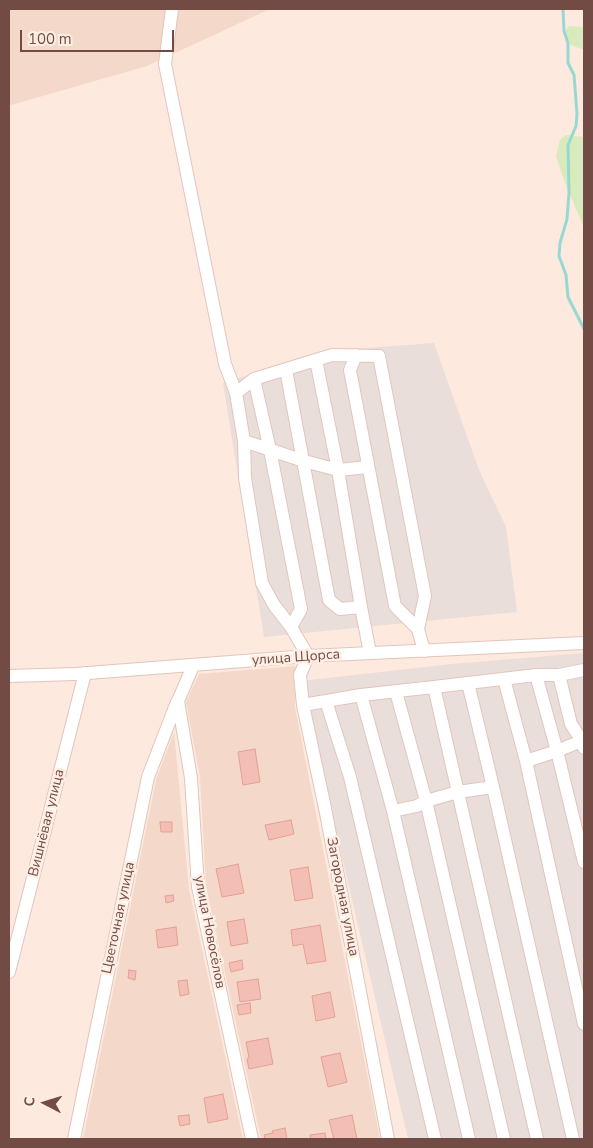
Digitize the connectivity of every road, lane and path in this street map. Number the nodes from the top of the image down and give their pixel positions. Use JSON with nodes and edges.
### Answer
{"nodes":[{"id":1,"x":172,"y":9,"type":"edge"},
{"id":2,"x":356,"y":355,"type":"junction"},
{"id":3,"x":316,"y":360,"type":"junction"},
{"id":4,"x":286,"y":370,"type":"junction"},
{"id":5,"x":254,"y":379,"type":"junction"},
{"id":6,"x":236,"y":393,"type":"junction"},
{"id":7,"x":244,"y":441,"type":"junction"},
{"id":8,"x":270,"y":450,"type":"junction"},
{"id":9,"x":304,"y":461,"type":"junction"},
{"id":10,"x":368,"y":467,"type":"junction"},
{"id":11,"x":338,"y":470,"type":"junction"},
{"id":12,"x":361,"y":607,"type":"junction"},
{"id":13,"x":290,"y":628,"type":"junction"},
{"id":14,"x":418,"y":630,"type":"junction"},
{"id":15,"x":584,"y":642,"type":"edge"},
{"id":16,"x":424,"y":651,"type":"junction"},
{"id":17,"x":370,"y":653,"type":"junction"},
{"id":18,"x":308,"y":656,"type":"junction"},
{"id":19,"x":193,"y":666,"type":"junction"},
{"id":20,"x":584,"y":670,"type":"edge"},
{"id":21,"x":85,"y":673,"type":"junction"},
{"id":22,"x":536,"y":675,"type":"junction"},
{"id":23,"x":559,"y":675,"type":"junction"},
{"id":24,"x":9,"y":676,"type":"edge"},
{"id":25,"x":504,"y":679,"type":"junction"},
{"id":26,"x":468,"y":683,"type":"junction"},
{"id":27,"x":434,"y":686,"type":"junction"},
{"id":28,"x":396,"y":692,"type":"junction"},
{"id":29,"x":361,"y":695,"type":"junction"},
{"id":30,"x":178,"y":701,"type":"junction"},
{"id":31,"x":326,"y":701,"type":"junction"},
{"id":32,"x":303,"y":705,"type":"junction"},
{"id":33,"x":584,"y":743,"type":"edge"},
{"id":34,"x":557,"y":751,"type":"junction"},
{"id":35,"x":526,"y":760,"type":"junction"},
{"id":36,"x":493,"y":786,"type":"junction"},
{"id":37,"x":458,"y":792,"type":"junction"},
{"id":38,"x":426,"y":801,"type":"junction"},
{"id":39,"x":393,"y":811,"type":"junction"},
{"id":40,"x":584,"y":862,"type":"edge"},
{"id":41,"x":9,"y":972,"type":"edge"},
{"id":42,"x":584,"y":1024,"type":"edge"},
{"id":43,"x":584,"y":1136,"type":"edge"},
{"id":44,"x":74,"y":1139,"type":"edge"},
{"id":45,"x":252,"y":1139,"type":"edge"},
{"id":46,"x":388,"y":1139,"type":"edge"},
{"id":47,"x":436,"y":1139,"type":"edge"},
{"id":48,"x":469,"y":1139,"type":"edge"},
{"id":49,"x":504,"y":1139,"type":"edge"},
{"id":50,"x":537,"y":1139,"type":"edge"},
{"id":51,"x":573,"y":1139,"type":"edge"}],
"edges":[{"from":1,"to":6,"type":"street"},
{"from":2,"to":3,"type":"street"},
{"from":2,"to":10,"type":"street"},
{"from":2,"to":14,"type":"street"},
{"from":3,"to":4,"type":"street"},
{"from":3,"to":11,"type":"street"},
{"from":4,"to":5,"type":"street"},
{"from":4,"to":9,"type":"street"},
{"from":5,"to":6,"type":"street"},
{"from":5,"to":8,"type":"street"},
{"from":6,"to":7,"type":"street"},
{"from":7,"to":8,"type":"street"},
{"from":7,"to":13,"type":"street"},
{"from":8,"to":9,"type":"street"},
{"from":8,"to":13,"type":"street"},
{"from":9,"to":11,"type":"street"},
{"from":9,"to":12,"type":"street"},
{"from":10,"to":11,"type":"street"},
{"from":10,"to":14,"type":"street"},
{"from":11,"to":12,"type":"street"},
{"from":12,"to":17,"type":"street"},
{"from":13,"to":18,"type":"street"},
{"from":14,"to":16,"type":"street"},
{"from":15,"to":16,"type":"street","name":"улица Щорса"},
{"from":16,"to":17,"type":"street","name":"улица Щорса"},
{"from":17,"to":18,"type":"street","name":"улица Щорса"},
{"from":18,"to":19,"type":"street","name":"улица Щорса"},
{"from":18,"to":32,"type":"street","name":"Загородная улица"},
{"from":19,"to":21,"type":"street","name":"улица Щорса"},
{"from":19,"to":30,"type":"street"},
{"from":20,"to":23,"type":"street"},
{"from":21,"to":24,"type":"street","name":"улица Щорса"},
{"from":21,"to":41,"type":"street","name":"Вишнёвая улица"},
{"from":22,"to":23,"type":"street"},
{"from":22,"to":25,"type":"street"},
{"from":22,"to":34,"type":"street"},
{"from":23,"to":33,"type":"street"},
{"from":25,"to":26,"type":"street"},
{"from":25,"to":35,"type":"street"},
{"from":26,"to":27,"type":"street"},
{"from":26,"to":36,"type":"street"},
{"from":27,"to":28,"type":"street"},
{"from":27,"to":37,"type":"street"},
{"from":28,"to":29,"type":"street"},
{"from":28,"to":38,"type":"street"},
{"from":29,"to":31,"type":"street"},
{"from":29,"to":39,"type":"street"},
{"from":30,"to":44,"type":"street","name":"Цветочная улица"},
{"from":30,"to":45,"type":"street","name":"улица Новосёлов"},
{"from":31,"to":32,"type":"street"},
{"from":31,"to":47,"type":"street"},
{"from":32,"to":46,"type":"street","name":"Загородная улица"},
{"from":33,"to":34,"type":"street"},
{"from":34,"to":35,"type":"street"},
{"from":34,"to":40,"type":"street"},
{"from":35,"to":42,"type":"street"},
{"from":36,"to":37,"type":"street"},
{"from":36,"to":51,"type":"street"},
{"from":37,"to":38,"type":"street"},
{"from":37,"to":50,"type":"street"},
{"from":38,"to":39,"type":"street"},
{"from":38,"to":49,"type":"street"},
{"from":39,"to":48,"type":"street"},
{"from":43,"to":51,"type":"street"}]}
